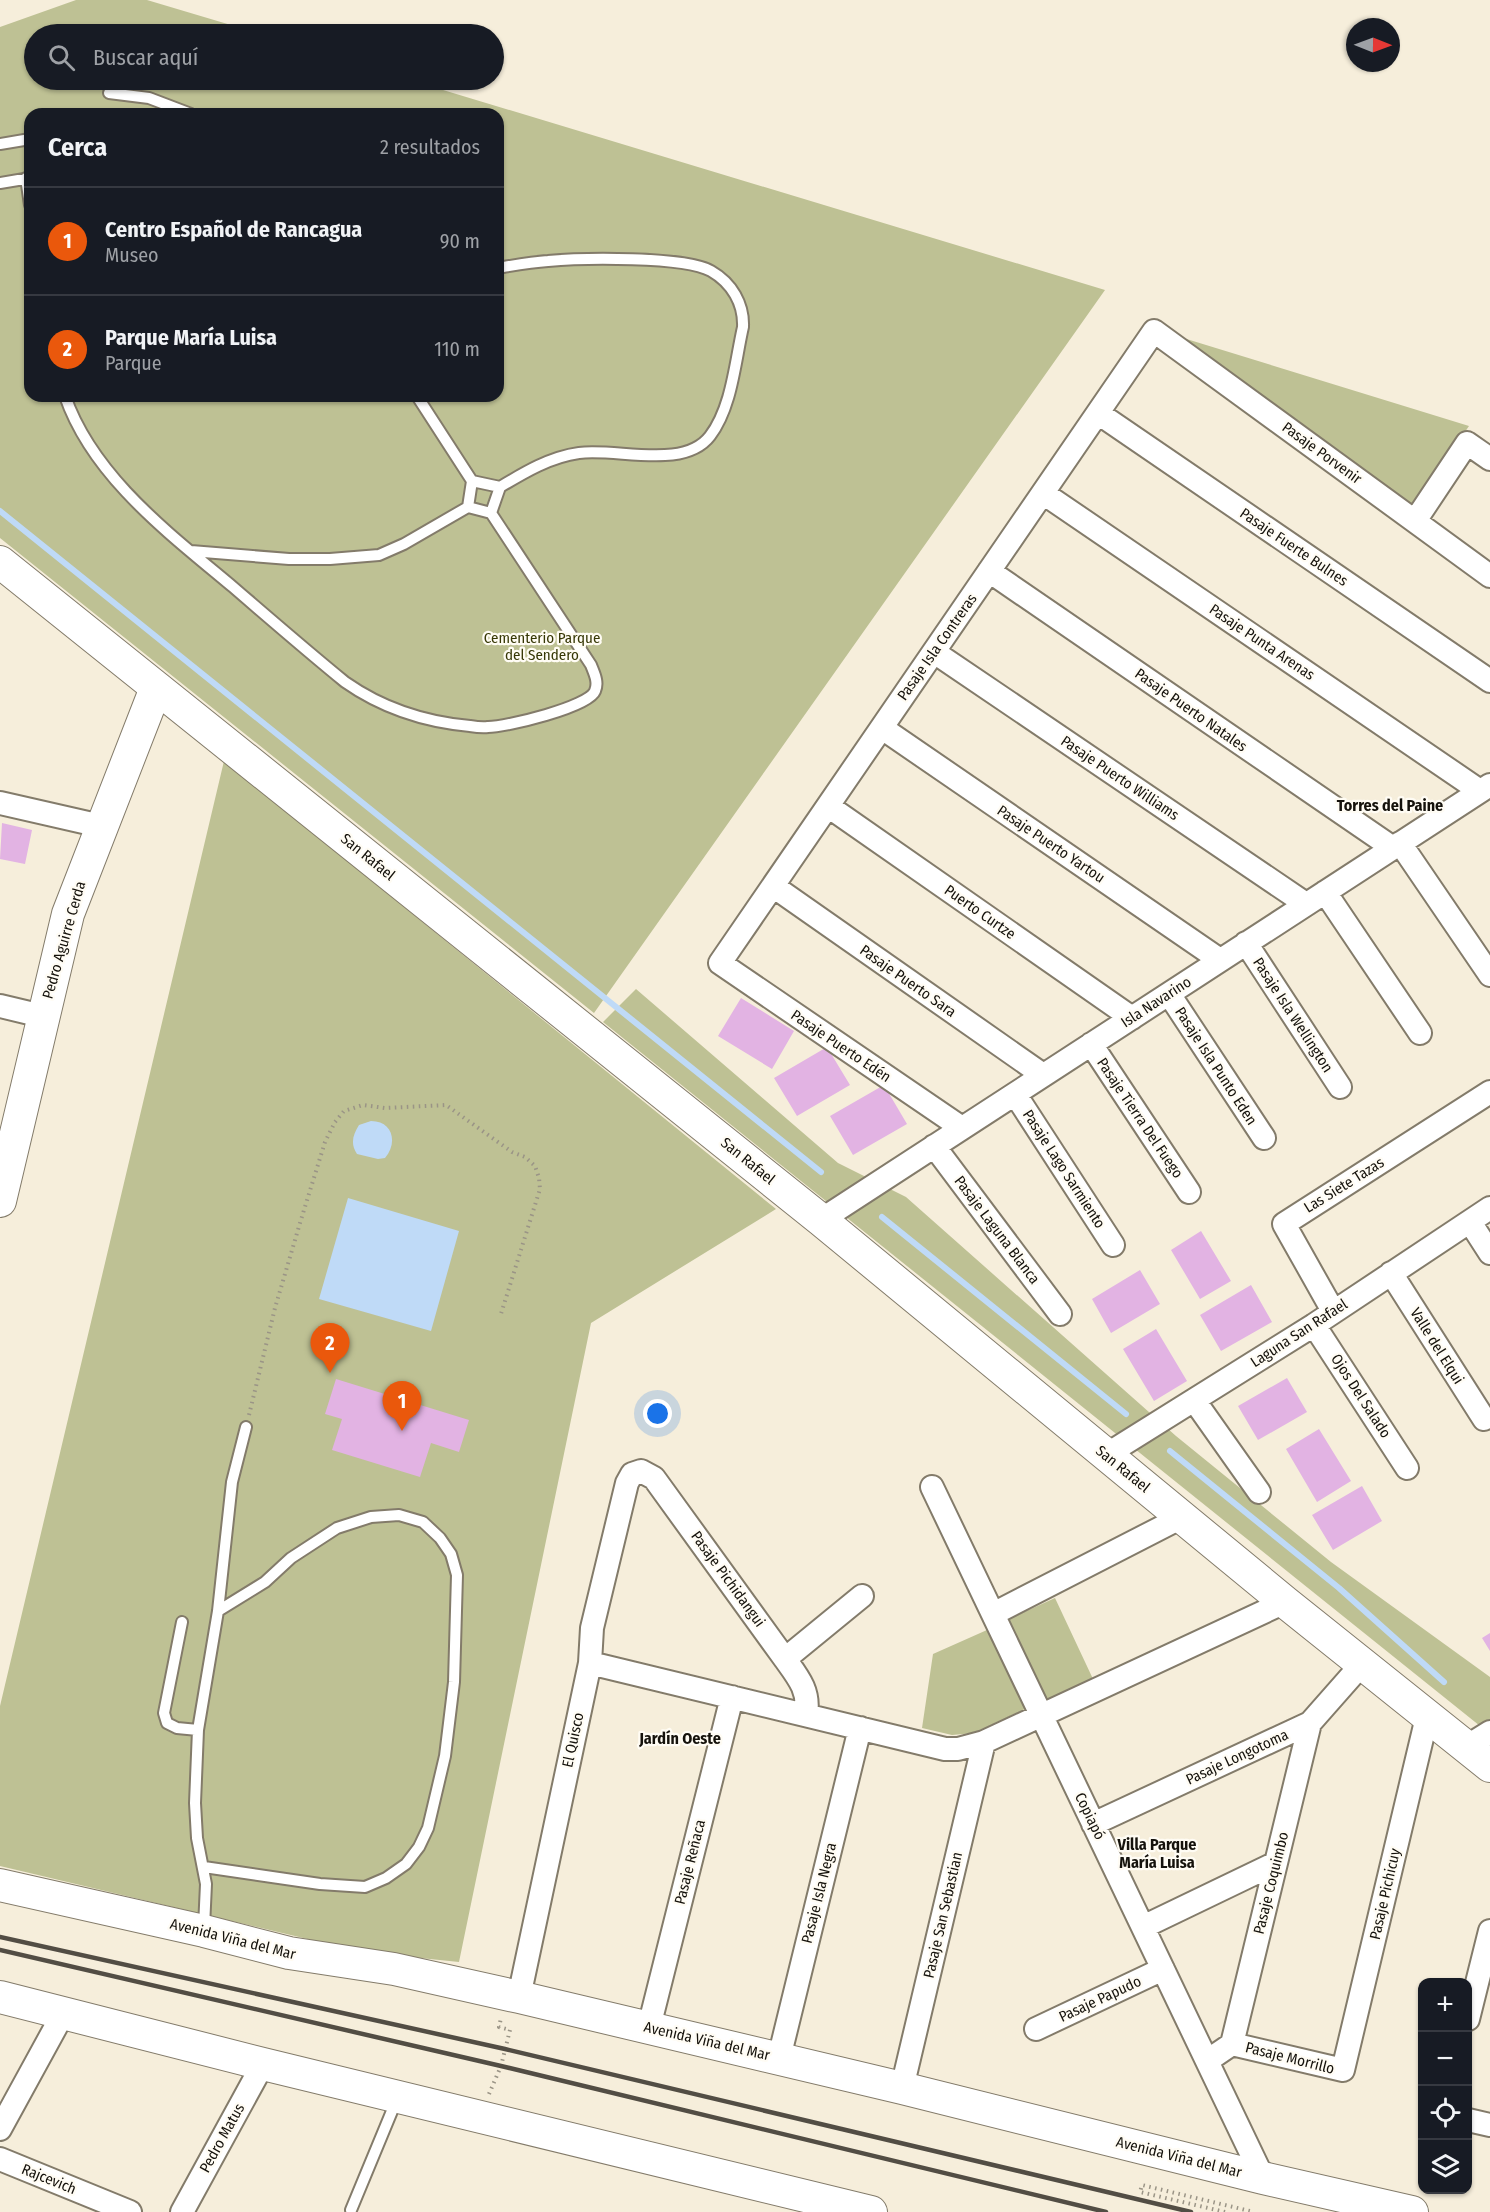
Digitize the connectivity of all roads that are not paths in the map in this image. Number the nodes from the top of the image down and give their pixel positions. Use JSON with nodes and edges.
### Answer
{"nodes":[{"id":1,"x":109,"y":93,"type":"dead end"},
{"id":2,"x":175,"y":108,"type":"edge"},
{"id":3,"x":24,"y":140,"type":"edge"},
{"id":4,"x":0,"y":144,"type":"edge"},
{"id":5,"x":24,"y":179,"type":"edge"},
{"id":6,"x":0,"y":183,"type":"edge"},
{"id":7,"x":504,"y":267,"type":"edge"},
{"id":8,"x":1154,"y":331,"type":"joint"},
{"id":9,"x":68,"y":402,"type":"edge"},
{"id":10,"x":421,"y":402,"type":"edge"},
{"id":11,"x":1098,"y":413,"type":"junction"},
{"id":12,"x":1490,"y":459,"type":"edge"},
{"id":13,"x":472,"y":481,"type":"junction"},
{"id":14,"x":500,"y":487,"type":"junction"},
{"id":15,"x":1043,"y":493,"type":"junction"},
{"id":16,"x":468,"y":507,"type":"junction"},
{"id":17,"x":491,"y":513,"type":"junction"},
{"id":18,"x":1415,"y":521,"type":"junction"},
{"id":19,"x":190,"y":551,"type":"junction"},
{"id":20,"x":0,"y":562,"type":"edge"},
{"id":21,"x":989,"y":571,"type":"junction"},
{"id":22,"x":1490,"y":576,"type":"edge"},
{"id":23,"x":934,"y":652,"type":"junction"},
{"id":24,"x":1490,"y":681,"type":"edge"},
{"id":25,"x":156,"y":688,"type":"junction"},
{"id":26,"x":882,"y":728,"type":"junction"},
{"id":27,"x":1485,"y":788,"type":"edge"},
{"id":28,"x":0,"y":803,"type":"edge"},
{"id":29,"x":828,"y":806,"type":"junction"},
{"id":30,"x":101,"y":826,"type":"junction"},
{"id":31,"x":1396,"y":846,"type":"junction"},
{"id":32,"x":773,"y":886,"type":"junction"},
{"id":33,"x":1316,"y":898,"type":"junction"},
{"id":34,"x":1246,"y":943,"type":"junction"},
{"id":35,"x":1220,"y":960,"type":"junction"},
{"id":36,"x":720,"y":963,"type":"joint"},
{"id":37,"x":1490,"y":975,"type":"edge"},
{"id":38,"x":1169,"y":994,"type":"junction"},
{"id":39,"x":0,"y":1006,"type":"edge"},
{"id":40,"x":42,"y":1016,"type":"junction"},
{"id":41,"x":1132,"y":1018,"type":"junction"},
{"id":42,"x":1420,"y":1033,"type":"dead end"},
{"id":43,"x":1091,"y":1044,"type":"junction"},
{"id":44,"x":1043,"y":1075,"type":"junction"},
{"id":45,"x":1340,"y":1087,"type":"dead end"},
{"id":46,"x":1490,"y":1092,"type":"edge"},
{"id":47,"x":1015,"y":1094,"type":"junction"},
{"id":48,"x":962,"y":1128,"type":"junction"},
{"id":49,"x":1264,"y":1137,"type":"dead end"},
{"id":50,"x":934,"y":1146,"type":"junction"},
{"id":51,"x":1189,"y":1192,"type":"dead end"},
{"id":52,"x":0,"y":1201,"type":"edge"},
{"id":53,"x":1490,"y":1208,"type":"edge"},
{"id":54,"x":821,"y":1220,"type":"junction"},
{"id":55,"x":1470,"y":1222,"type":"junction"},
{"id":56,"x":1113,"y":1245,"type":"dead end"},
{"id":57,"x":1490,"y":1253,"type":"edge"},
{"id":58,"x":1391,"y":1273,"type":"junction"},
{"id":59,"x":1333,"y":1311,"type":"junction"},
{"id":60,"x":1060,"y":1314,"type":"dead end"},
{"id":61,"x":1314,"y":1325,"type":"junction"},
{"id":62,"x":1194,"y":1400,"type":"junction"},
{"id":63,"x":1484,"y":1419,"type":"dead end"},
{"id":64,"x":246,"y":1427,"type":"road end"},
{"id":65,"x":1106,"y":1455,"type":"junction"},
{"id":66,"x":1407,"y":1468,"type":"dead end"},
{"id":67,"x":627,"y":1483,"type":"joint"},
{"id":68,"x":932,"y":1487,"type":"dead end"},
{"id":69,"x":1259,"y":1492,"type":"dead end"},
{"id":70,"x":1182,"y":1517,"type":"junction"},
{"id":71,"x":862,"y":1596,"type":"dead end"},
{"id":72,"x":1285,"y":1602,"type":"junction"},
{"id":73,"x":218,"y":1611,"type":"junction"},
{"id":74,"x":993,"y":1614,"type":"junction"},
{"id":75,"x":182,"y":1622,"type":"dead end"},
{"id":76,"x":786,"y":1659,"type":"junction"},
{"id":77,"x":590,"y":1663,"type":"junction"},
{"id":78,"x":1362,"y":1664,"type":"junction"},
{"id":79,"x":732,"y":1697,"type":"junction"},
{"id":80,"x":806,"y":1714,"type":"junction"},
{"id":81,"x":1041,"y":1715,"type":"junction"},
{"id":82,"x":1427,"y":1717,"type":"junction"},
{"id":83,"x":1310,"y":1723,"type":"junction"},
{"id":84,"x":860,"y":1728,"type":"junction"},
{"id":85,"x":198,"y":1730,"type":"junction"},
{"id":86,"x":1478,"y":1740,"type":"edge"},
{"id":87,"x":984,"y":1742,"type":"junction"},
{"id":88,"x":1490,"y":1766,"type":"edge"},
{"id":89,"x":1093,"y":1824,"type":"junction"},
{"id":90,"x":1276,"y":1863,"type":"junction"},
{"id":91,"x":204,"y":1867,"type":"junction"},
{"id":92,"x":0,"y":1885,"type":"edge"},
{"id":93,"x":1143,"y":1927,"type":"junction"},
{"id":94,"x":204,"y":1931,"type":"junction"},
{"id":95,"x":1490,"y":1931,"type":"edge"},
{"id":96,"x":1163,"y":1969,"type":"junction"},
{"id":97,"x":513,"y":1995,"type":"junction"},
{"id":98,"x":0,"y":1997,"type":"edge"},
{"id":99,"x":1472,"y":2000,"type":"edge"},
{"id":100,"x":64,"y":2012,"type":"junction"},
{"id":101,"x":649,"y":2027,"type":"junction"},
{"id":102,"x":1036,"y":2029,"type":"dead end"},
{"id":103,"x":1232,"y":2044,"type":"junction"},
{"id":104,"x":778,"y":2058,"type":"junction"},
{"id":105,"x":1207,"y":2061,"type":"junction"},
{"id":106,"x":263,"y":2064,"type":"junction"},
{"id":107,"x":1343,"y":2070,"type":"joint"},
{"id":108,"x":902,"y":2088,"type":"junction"},
{"id":109,"x":395,"y":2095,"type":"junction"},
{"id":110,"x":1472,"y":2121,"type":"edge"},
{"id":111,"x":1490,"y":2125,"type":"edge"},
{"id":112,"x":0,"y":2129,"type":"edge"},
{"id":113,"x":0,"y":2159,"type":"edge"},
{"id":114,"x":1263,"y":2178,"type":"junction"},
{"id":115,"x":351,"y":2210,"type":"dead end"},
{"id":116,"x":130,"y":2212,"type":"edge"},
{"id":117,"x":182,"y":2212,"type":"edge"},
{"id":118,"x":871,"y":2212,"type":"edge"},
{"id":119,"x":1412,"y":2212,"type":"edge"}],
"edges":[{"from":1,"to":2,"type":"lane"},
{"from":3,"to":4,"type":"lane"},
{"from":5,"to":6,"type":"lane"},
{"from":7,"to":14,"type":"lane"},
{"from":8,"to":11,"type":"street","name":"Pasaje Isla Contreras"},
{"from":8,"to":18,"type":"street","name":"Pasaje Porvenir"},
{"from":9,"to":19,"type":"lane"},
{"from":10,"to":13,"type":"lane"},
{"from":11,"to":15,"type":"street","name":"Pasaje Isla Contreras"},
{"from":11,"to":24,"type":"street","name":"Pasaje Fuerte Bulnes"},
{"from":12,"to":18,"type":"street"},
{"from":13,"to":14,"type":"lane"},
{"from":13,"to":16,"type":"lane"},
{"from":14,"to":17,"type":"lane"},
{"from":15,"to":21,"type":"street","name":"Pasaje Isla Contreras"},
{"from":15,"to":27,"type":"street","name":"Pasaje Punta Arenas"},
{"from":16,"to":17,"type":"lane"},
{"from":16,"to":19,"type":"lane"},
{"from":17,"to":19,"type":"lane"},
{"from":18,"to":22,"type":"street","name":"Pasaje Porvenir"},
{"from":20,"to":25,"type":"street","name":"San Rafael"},
{"from":21,"to":23,"type":"street","name":"Pasaje Isla Contreras"},
{"from":21,"to":31,"type":"street","name":"Pasaje Puerto Natales"},
{"from":23,"to":26,"type":"street","name":"Pasaje Isla Contreras"},
{"from":23,"to":33,"type":"street","name":"Pasaje Puerto Williams"},
{"from":25,"to":30,"type":"street","name":"Pedro Aguirre Cerda"},
{"from":25,"to":54,"type":"street","name":"San Rafael"},
{"from":26,"to":29,"type":"street","name":"Pasaje Isla Contreras"},
{"from":26,"to":35,"type":"street","name":"Pasaje Puerto Yartou"},
{"from":27,"to":31,"type":"street","name":"Isla Navarino"},
{"from":28,"to":30,"type":"street"},
{"from":29,"to":32,"type":"street","name":"Pasaje Isla Contreras"},
{"from":29,"to":41,"type":"street","name":"Puerto Curtze"},
{"from":30,"to":40,"type":"street","name":"Pedro Aguirre Cerda"},
{"from":31,"to":33,"type":"street","name":"Isla Navarino"},
{"from":31,"to":37,"type":"street"},
{"from":32,"to":36,"type":"street","name":"Pasaje Isla Contreras"},
{"from":32,"to":44,"type":"street","name":"Pasaje Puerto Sara"},
{"from":33,"to":34,"type":"street","name":"Isla Navarino"},
{"from":33,"to":42,"type":"street"},
{"from":34,"to":35,"type":"street","name":"Isla Navarino"},
{"from":34,"to":45,"type":"street","name":"Pasaje Isla Wellington"},
{"from":35,"to":38,"type":"street","name":"Isla Navarino"},
{"from":36,"to":48,"type":"street","name":"Pasaje Puerto Edén"},
{"from":38,"to":41,"type":"street","name":"Isla Navarino"},
{"from":38,"to":49,"type":"street","name":"Pasaje Isla Punto Eden"},
{"from":39,"to":40,"type":"street"},
{"from":40,"to":52,"type":"street","name":"Pedro Aguirre Cerda"},
{"from":41,"to":43,"type":"street","name":"Isla Navarino"},
{"from":43,"to":44,"type":"street","name":"Isla Navarino"},
{"from":43,"to":51,"type":"street","name":"Pasaje Tierra Del Fuego"},
{"from":44,"to":47,"type":"street","name":"Isla Navarino"},
{"from":46,"to":59,"type":"street","name":"Las Siete Tazas"},
{"from":47,"to":48,"type":"street","name":"Isla Navarino"},
{"from":47,"to":56,"type":"street","name":"Pasaje Lago Sarmiento"},
{"from":48,"to":50,"type":"street","name":"Isla Navarino"},
{"from":50,"to":54,"type":"street","name":"Isla Navarino"},
{"from":50,"to":60,"type":"street","name":"Pasaje Laguna Blanca"},
{"from":53,"to":55,"type":"street","name":"Laguna San Rafael"},
{"from":54,"to":65,"type":"street","name":"San Rafael"},
{"from":55,"to":57,"type":"street"},
{"from":55,"to":58,"type":"street","name":"Laguna San Rafael"},
{"from":58,"to":59,"type":"street","name":"Laguna San Rafael"},
{"from":58,"to":63,"type":"street","name":"Valle del Elqui"},
{"from":59,"to":61,"type":"street","name":"Laguna San Rafael"},
{"from":61,"to":62,"type":"street","name":"Laguna San Rafael"},
{"from":61,"to":66,"type":"street","name":"Ojos Del Salado"},
{"from":62,"to":65,"type":"street","name":"Laguna San Rafael"},
{"from":62,"to":69,"type":"street"},
{"from":64,"to":73,"type":"lane"},
{"from":65,"to":70,"type":"street","name":"San Rafael"},
{"from":67,"to":76,"type":"street","name":"Pasaje Pichidangui"},
{"from":67,"to":77,"type":"street","name":"El Quisco"},
{"from":68,"to":74,"type":"street","name":"Copiapó"},
{"from":70,"to":72,"type":"street","name":"San Rafael"},
{"from":70,"to":74,"type":"street"},
{"from":71,"to":76,"type":"street"},
{"from":72,"to":78,"type":"street","name":"San Rafael"},
{"from":72,"to":81,"type":"street"},
{"from":73,"to":85,"type":"lane"},
{"from":73,"to":91,"type":"lane"},
{"from":74,"to":81,"type":"street","name":"Copiapó"},
{"from":75,"to":85,"type":"lane"},
{"from":76,"to":80,"type":"street","name":"Pasaje Pichidangui"},
{"from":77,"to":79,"type":"street"},
{"from":77,"to":97,"type":"street","name":"El Quisco"},
{"from":78,"to":82,"type":"street","name":"San Rafael"},
{"from":78,"to":83,"type":"street","name":"Pasaje Longotoma"},
{"from":79,"to":80,"type":"street"},
{"from":79,"to":101,"type":"street","name":"Pasaje Reñaca"},
{"from":80,"to":84,"type":"street"},
{"from":81,"to":87,"type":"street"},
{"from":81,"to":89,"type":"street","name":"Copiapó"},
{"from":82,"to":86,"type":"street","name":"San Rafael"},
{"from":82,"to":107,"type":"street","name":"Pasaje Pichicuy"},
{"from":83,"to":89,"type":"street","name":"Pasaje Longotoma"},
{"from":83,"to":90,"type":"street","name":"Pasaje Coquimbo"},
{"from":84,"to":87,"type":"street"},
{"from":84,"to":104,"type":"street","name":"Pasaje Isla Negra"},
{"from":85,"to":91,"type":"lane"},
{"from":86,"to":88,"type":"street","name":"San Rafael"},
{"from":87,"to":108,"type":"street","name":"Pasaje San Sebastian"},
{"from":89,"to":93,"type":"street","name":"Copiapó"},
{"from":90,"to":93,"type":"street"},
{"from":90,"to":103,"type":"street","name":"Pasaje Coquimbo"},
{"from":91,"to":94,"type":"lane"},
{"from":92,"to":94,"type":"street","name":"Avenida Viña del Mar"},
{"from":93,"to":96,"type":"street","name":"Copiapó"},
{"from":94,"to":97,"type":"street","name":"Avenida Viña del Mar"},
{"from":95,"to":99,"type":"street"},
{"from":96,"to":102,"type":"street","name":"Pasaje Papudo"},
{"from":96,"to":105,"type":"street","name":"Copiapó"},
{"from":97,"to":101,"type":"street","name":"Avenida Viña del Mar"},
{"from":98,"to":100,"type":"street"},
{"from":100,"to":106,"type":"street"},
{"from":100,"to":112,"type":"street"},
{"from":101,"to":104,"type":"street","name":"Avenida Viña del Mar"},
{"from":103,"to":105,"type":"street","name":"Pasaje Morrillo"},
{"from":103,"to":107,"type":"street","name":"Pasaje Morrillo"},
{"from":104,"to":108,"type":"street","name":"Avenida Viña del Mar"},
{"from":105,"to":114,"type":"street","name":"Copiapó"},
{"from":106,"to":109,"type":"street"},
{"from":106,"to":117,"type":"street","name":"Pedro Matus"},
{"from":108,"to":114,"type":"street","name":"Avenida Viña del Mar"},
{"from":109,"to":115,"type":"lane"},
{"from":109,"to":118,"type":"street"},
{"from":110,"to":111,"type":"street"},
{"from":113,"to":116,"type":"street","name":"Rajcevich"},
{"from":114,"to":119,"type":"street","name":"Avenida Viña del Mar"}]}
